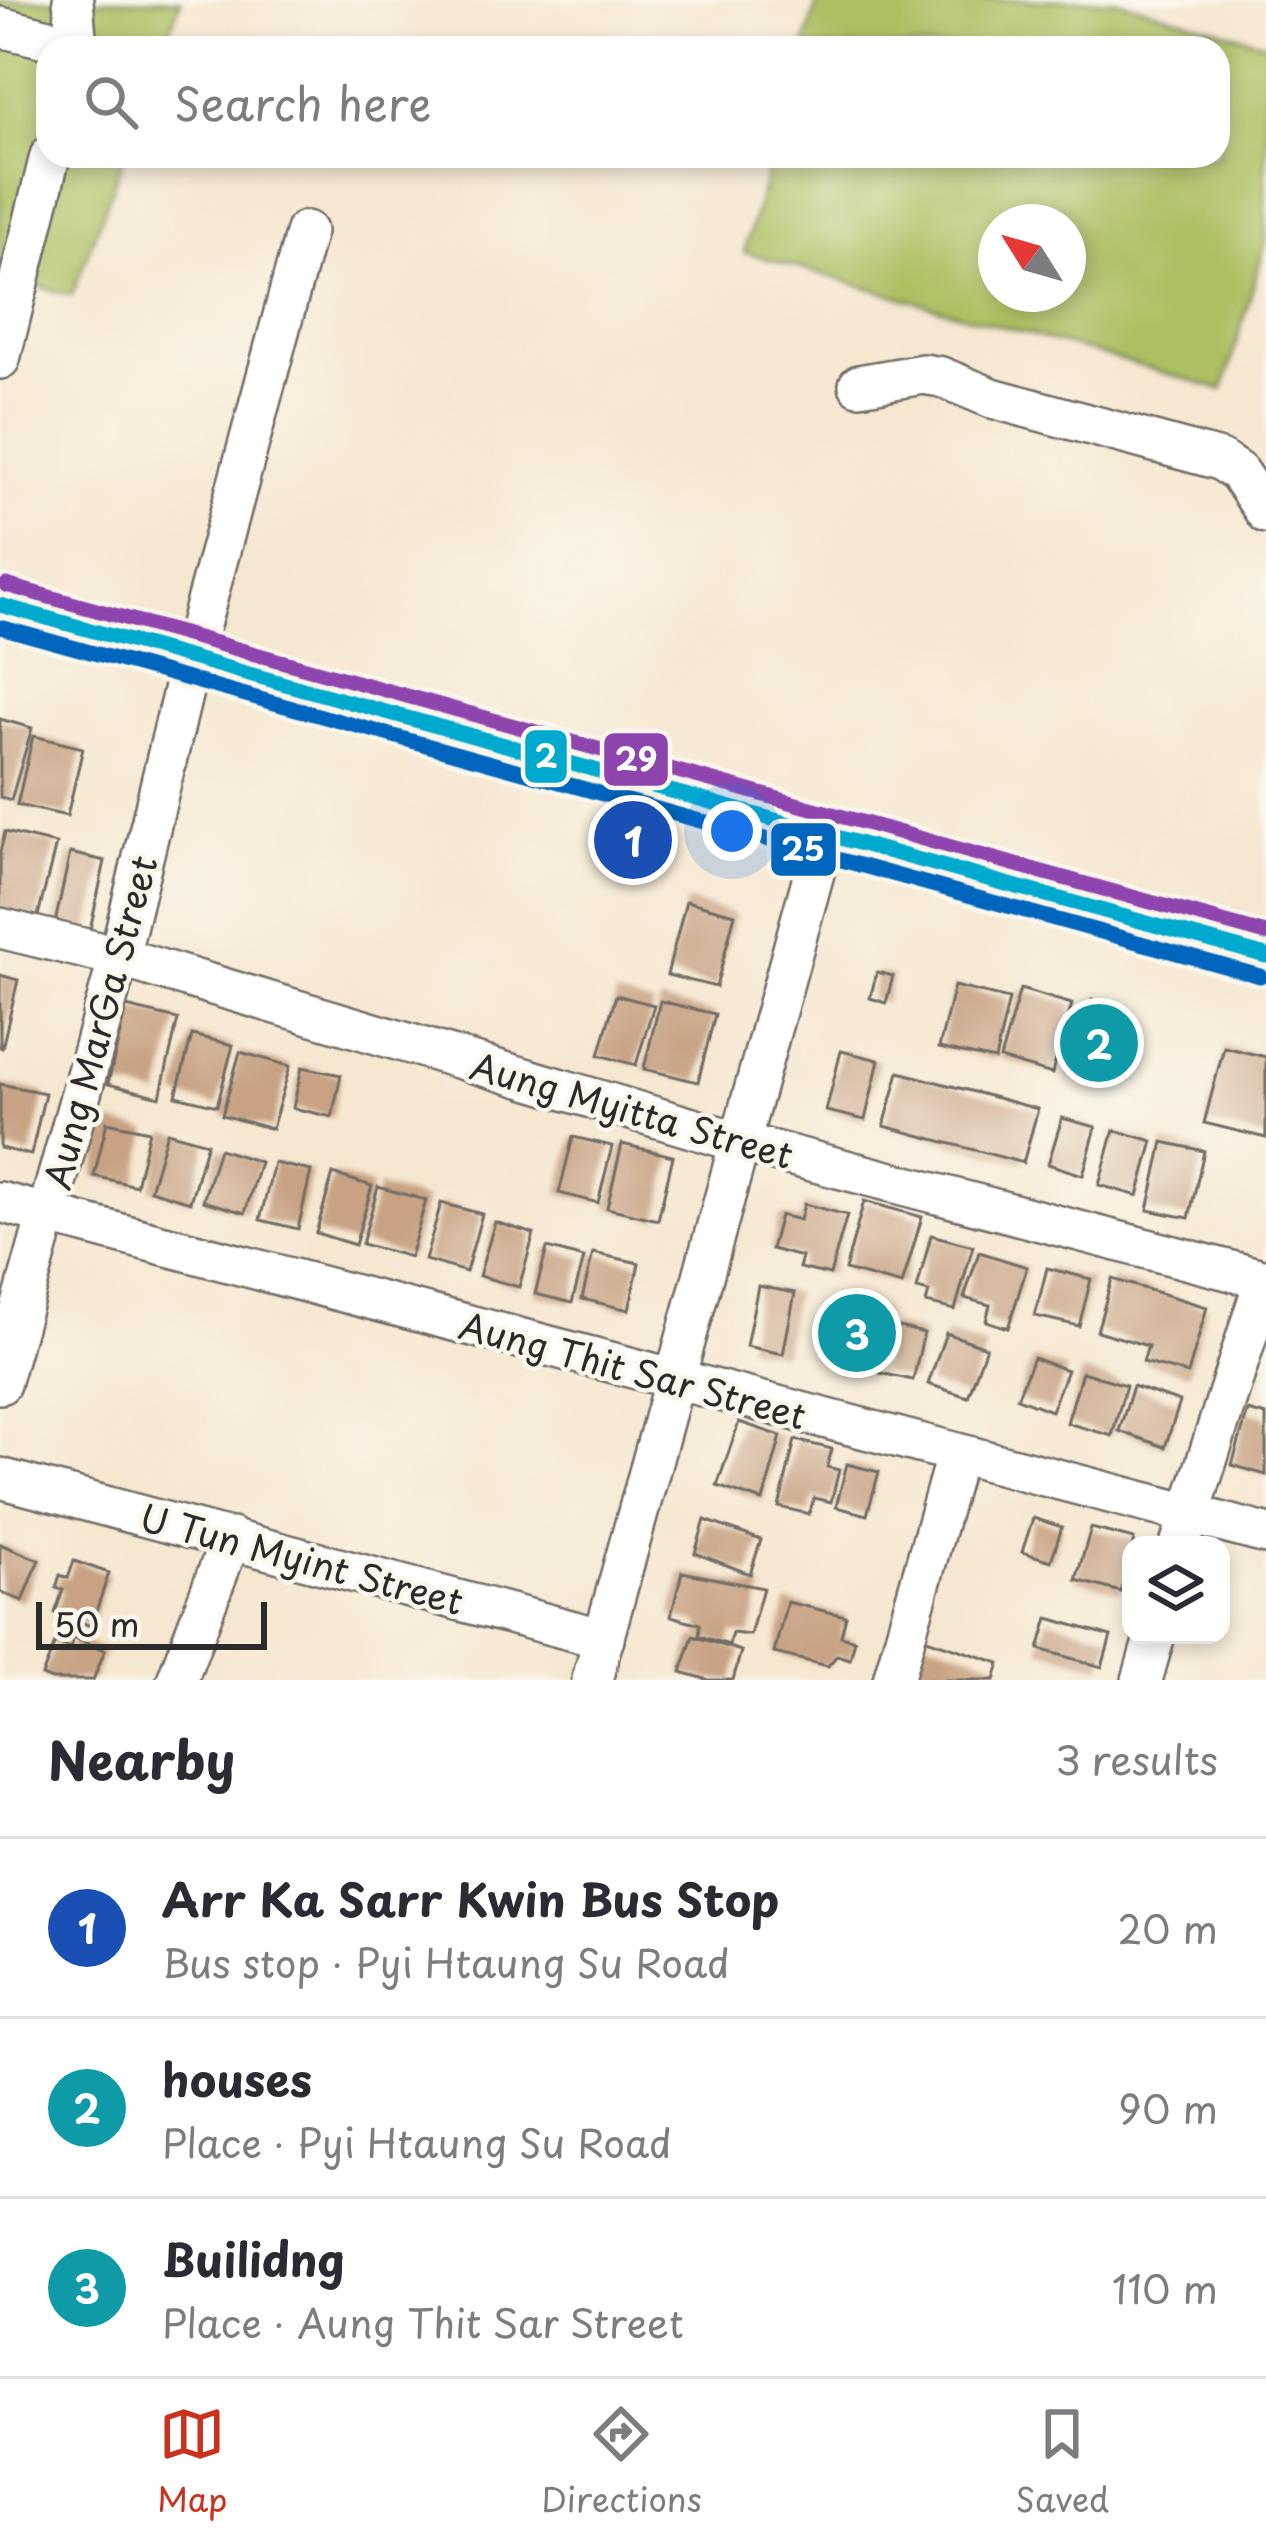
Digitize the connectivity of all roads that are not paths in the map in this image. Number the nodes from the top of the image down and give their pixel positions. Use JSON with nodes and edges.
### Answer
{"nodes":[{"id":1,"x":74,"y":0,"type":"edge"},
{"id":2,"x":0,"y":27,"type":"edge"},
{"id":3,"x":36,"y":36,"type":"edge"},
{"id":4,"x":76,"y":36,"type":"edge"},
{"id":5,"x":47,"y":168,"type":"edge"},
{"id":6,"x":306,"y":231,"type":"dead end"},
{"id":7,"x":0,"y":359,"type":"edge"},
{"id":8,"x":859,"y":385,"type":"dead end"},
{"id":9,"x":1266,"y":514,"type":"edge"},
{"id":10,"x":0,"y":605,"type":"edge"},
{"id":11,"x":191,"y":658,"type":"junction"},
{"id":12,"x":825,"y":833,"type":"junction"},
{"id":13,"x":0,"y":928,"type":"edge"},
{"id":14,"x":1266,"y":956,"type":"edge"},
{"id":15,"x":119,"y":957,"type":"junction"},
{"id":16,"x":740,"y":1142,"type":"junction"},
{"id":17,"x":0,"y":1202,"type":"edge"},
{"id":18,"x":47,"y":1214,"type":"junction"},
{"id":19,"x":1266,"y":1279,"type":"edge"},
{"id":20,"x":674,"y":1379,"type":"junction"},
{"id":21,"x":0,"y":1384,"type":"edge"},
{"id":22,"x":956,"y":1456,"type":"junction"},
{"id":23,"x":0,"y":1478,"type":"edge"},
{"id":24,"x":1185,"y":1528,"type":"edge"},
{"id":25,"x":1266,"y":1534,"type":"edge"},
{"id":26,"x":231,"y":1538,"type":"junction"},
{"id":27,"x":604,"y":1639,"type":"junction"},
{"id":28,"x":1152,"y":1644,"type":"edge"},
{"id":29,"x":176,"y":1680,"type":"edge"},
{"id":30,"x":592,"y":1680,"type":"edge"},
{"id":31,"x":893,"y":1680,"type":"edge"},
{"id":32,"x":1142,"y":1680,"type":"edge"}],
"edges":[{"from":1,"to":4,"type":"street"},
{"from":2,"to":3,"type":"street"},
{"from":5,"to":7,"type":"street"},
{"from":6,"to":11,"type":"street","name":"Aung MarGa Street"},
{"from":8,"to":9,"type":"street"},
{"from":10,"to":11,"type":"main road"},
{"from":11,"to":12,"type":"main road"},
{"from":11,"to":15,"type":"street","name":"Aung MarGa Street"},
{"from":12,"to":14,"type":"main road"},
{"from":12,"to":16,"type":"street"},
{"from":13,"to":15,"type":"street","name":"Aung Myitta Street"},
{"from":15,"to":16,"type":"street","name":"Aung Myitta Street"},
{"from":15,"to":18,"type":"street","name":"Aung MarGa Street"},
{"from":16,"to":19,"type":"street","name":"Aung Myitta Street"},
{"from":16,"to":20,"type":"street"},
{"from":17,"to":18,"type":"street","name":"Aung Thit Sar Street"},
{"from":18,"to":20,"type":"street","name":"Aung Thit Sar Street"},
{"from":18,"to":21,"type":"street","name":"Aung MarGa Street"},
{"from":19,"to":24,"type":"street"},
{"from":20,"to":22,"type":"street","name":"Aung Thit Sar Street"},
{"from":20,"to":27,"type":"street"},
{"from":22,"to":24,"type":"street","name":"Aung Thit Sar Street"},
{"from":22,"to":31,"type":"street"},
{"from":23,"to":26,"type":"street","name":"U Tun Myint Street"},
{"from":24,"to":25,"type":"street","name":"Aung Thit Sar Street"},
{"from":26,"to":27,"type":"street","name":"U Tun Myint Street"},
{"from":26,"to":29,"type":"street"},
{"from":27,"to":30,"type":"street"},
{"from":28,"to":32,"type":"street"}]}
